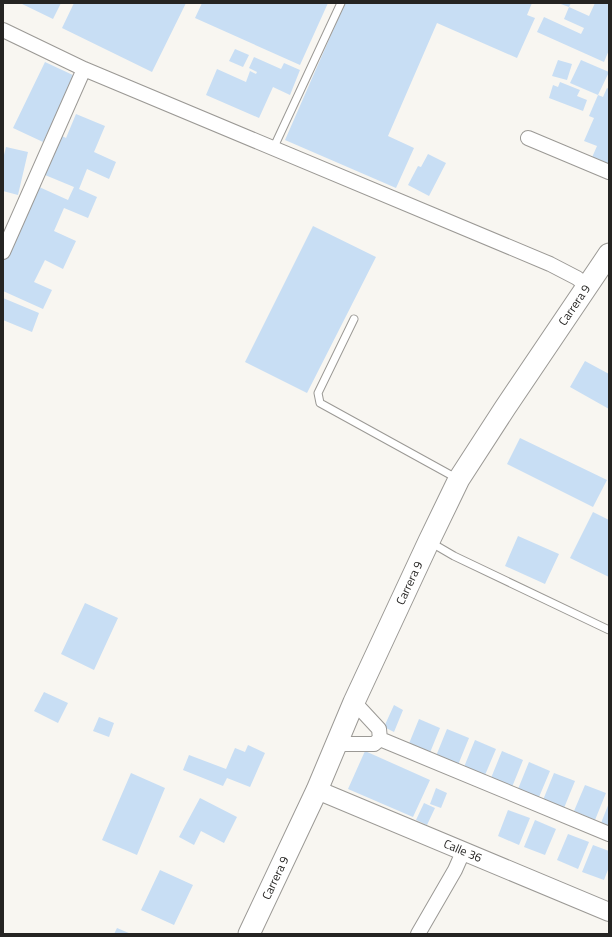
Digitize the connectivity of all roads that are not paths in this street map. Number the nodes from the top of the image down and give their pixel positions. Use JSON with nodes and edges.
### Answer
{"nodes":[{"id":1,"x":341,"y":3,"type":"edge"},
{"id":2,"x":3,"y":30,"type":"edge"},
{"id":3,"x":84,"y":69,"type":"junction"},
{"id":4,"x":528,"y":138,"type":"dead end"},
{"id":5,"x":273,"y":149,"type":"junction"},
{"id":6,"x":609,"y":172,"type":"edge"},
{"id":7,"x":3,"y":252,"type":"edge"},
{"id":8,"x":609,"y":254,"type":"edge"},
{"id":9,"x":587,"y":286,"type":"junction"},
{"id":10,"x":354,"y":319,"type":"dead end"},
{"id":11,"x":459,"y":479,"type":"junction"},
{"id":12,"x":429,"y":541,"type":"junction"},
{"id":13,"x":609,"y":630,"type":"edge"},
{"id":14,"x":354,"y":702,"type":"junction"},
{"id":15,"x":380,"y":739,"type":"junction"},
{"id":16,"x":337,"y":744,"type":"junction"},
{"id":17,"x":317,"y":790,"type":"junction"},
{"id":18,"x":609,"y":834,"type":"edge"},
{"id":19,"x":464,"y":852,"type":"junction"},
{"id":20,"x":609,"y":912,"type":"edge"},
{"id":21,"x":249,"y":934,"type":"edge"},
{"id":22,"x":418,"y":934,"type":"edge"}],
"edges":[{"from":1,"to":5,"type":"lane"},
{"from":2,"to":3,"type":"street"},
{"from":3,"to":5,"type":"street"},
{"from":3,"to":7,"type":"street"},
{"from":4,"to":6,"type":"street"},
{"from":5,"to":9,"type":"street"},
{"from":8,"to":9,"type":"main road","name":"Carrera 9"},
{"from":9,"to":11,"type":"main road","name":"Carrera 9"},
{"from":10,"to":11,"type":"lane"},
{"from":11,"to":12,"type":"main road","name":"Carrera 9"},
{"from":12,"to":13,"type":"lane"},
{"from":12,"to":14,"type":"main road","name":"Carrera 9"},
{"from":14,"to":15,"type":"street"},
{"from":14,"to":16,"type":"main road","name":"Carrera 9"},
{"from":15,"to":16,"type":"street"},
{"from":15,"to":18,"type":"street"},
{"from":16,"to":17,"type":"main road","name":"Carrera 9"},
{"from":17,"to":19,"type":"street","name":"Calle 36"},
{"from":17,"to":21,"type":"main road","name":"Carrera 9"},
{"from":19,"to":20,"type":"street","name":"Calle 36"},
{"from":19,"to":22,"type":"street"}]}
